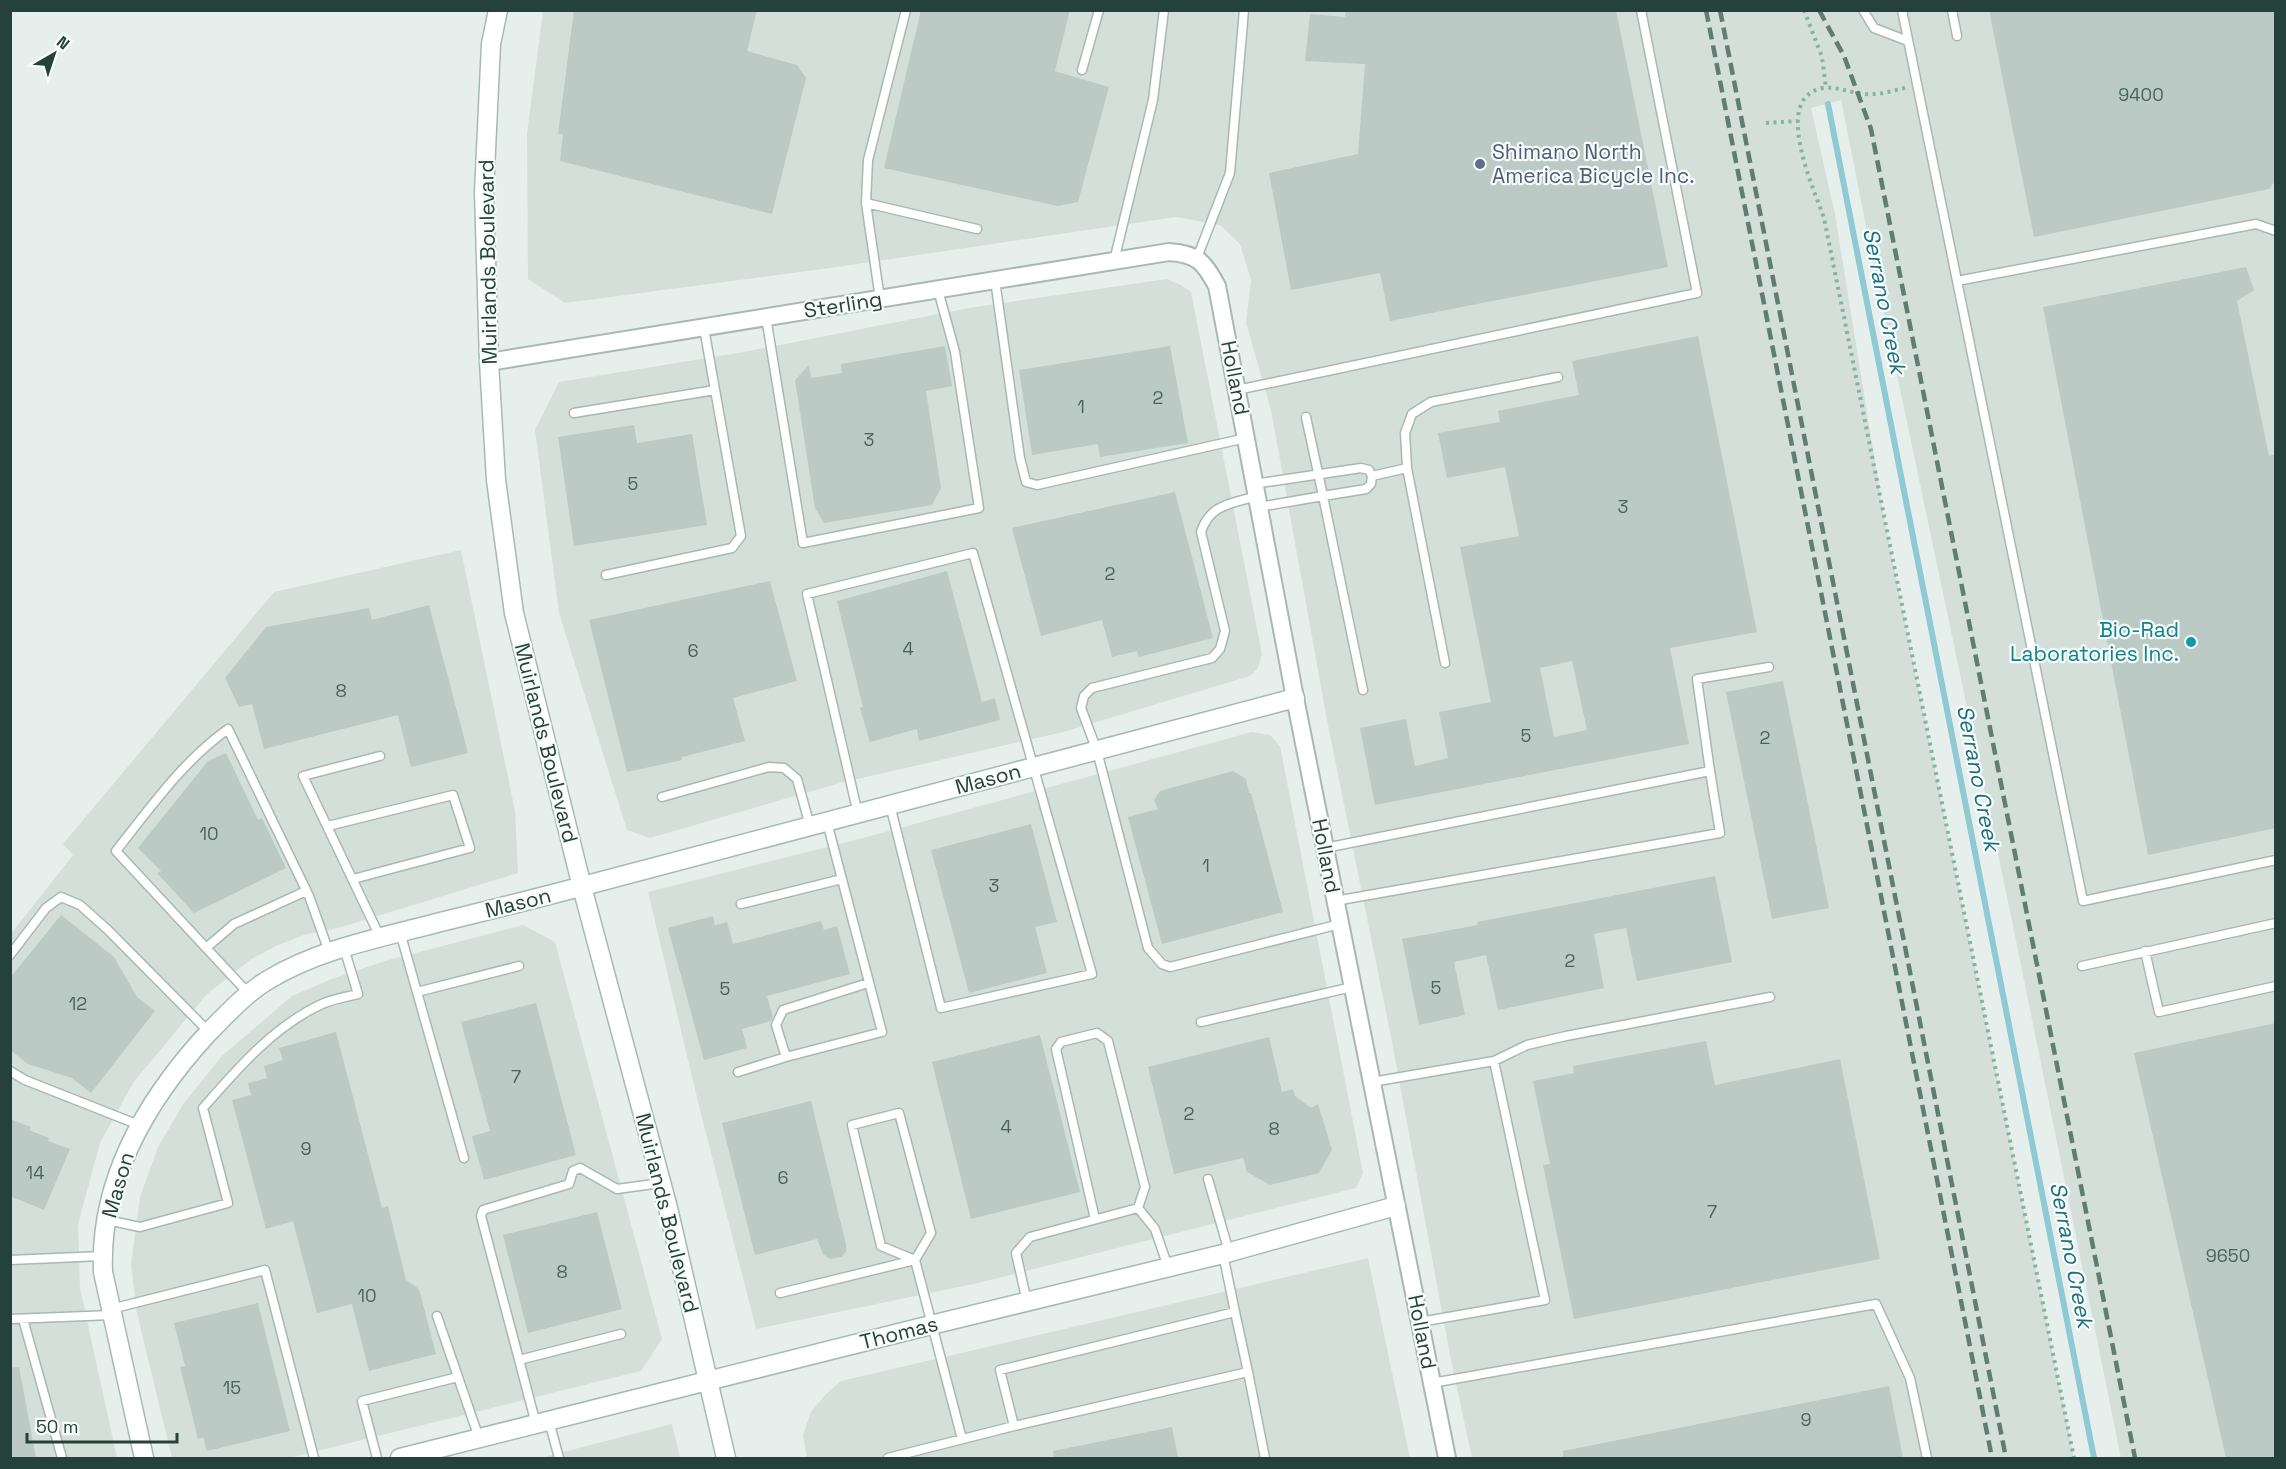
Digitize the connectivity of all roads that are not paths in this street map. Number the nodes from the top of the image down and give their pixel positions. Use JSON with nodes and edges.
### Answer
{"nodes":[{"id":1,"x":498,"y":10,"type":"edge"},
{"id":2,"x":906,"y":10,"type":"edge"},
{"id":3,"x":1099,"y":10,"type":"edge"},
{"id":4,"x":1164,"y":10,"type":"edge"},
{"id":5,"x":1244,"y":10,"type":"edge"},
{"id":6,"x":1641,"y":10,"type":"edge"},
{"id":7,"x":1863,"y":10,"type":"edge"},
{"id":8,"x":1902,"y":10,"type":"edge"},
{"id":9,"x":1952,"y":10,"type":"edge"},
{"id":10,"x":1957,"y":36,"type":"dead end"},
{"id":11,"x":1908,"y":41,"type":"junction"},
{"id":12,"x":1082,"y":70,"type":"dead end"},
{"id":13,"x":866,"y":203,"type":"junction"},
{"id":14,"x":977,"y":229,"type":"dead end"},
{"id":15,"x":2276,"y":231,"type":"edge"},
{"id":16,"x":1197,"y":258,"type":"junction"},
{"id":17,"x":1114,"y":261,"type":"junction"},
{"id":18,"x":995,"y":280,"type":"junction"},
{"id":19,"x":1957,"y":281,"type":"junction"},
{"id":20,"x":938,"y":290,"type":"junction"},
{"id":21,"x":880,"y":299,"type":"junction"},
{"id":22,"x":766,"y":317,"type":"junction"},
{"id":23,"x":704,"y":328,"type":"junction"},
{"id":24,"x":489,"y":362,"type":"junction"},
{"id":25,"x":1558,"y":377,"type":"dead end"},
{"id":26,"x":715,"y":390,"type":"junction"},
{"id":27,"x":1237,"y":390,"type":"junction"},
{"id":28,"x":574,"y":412,"type":"dead end"},
{"id":29,"x":1306,"y":417,"type":"dead end"},
{"id":30,"x":1246,"y":438,"type":"junction"},
{"id":31,"x":1407,"y":468,"type":"junction"},
{"id":32,"x":1318,"y":475,"type":"junction"},
{"id":33,"x":1372,"y":476,"type":"junction"},
{"id":34,"x":1257,"y":496,"type":"junction"},
{"id":35,"x":1323,"y":496,"type":"junction"},
{"id":36,"x":606,"y":575,"type":"dead end"},
{"id":37,"x":1445,"y":663,"type":"dead end"},
{"id":38,"x":1769,"y":668,"type":"dead end"},
{"id":39,"x":1363,"y":690,"type":"dead end"},
{"id":40,"x":1295,"y":698,"type":"junction"},
{"id":41,"x":1096,"y":751,"type":"junction"},
{"id":42,"x":380,"y":756,"type":"dead end"},
{"id":43,"x":1034,"y":767,"type":"junction"},
{"id":44,"x":1710,"y":771,"type":"junction"},
{"id":45,"x":662,"y":797,"type":"dead end"},
{"id":46,"x":890,"y":805,"type":"junction"},
{"id":47,"x":858,"y":814,"type":"junction"},
{"id":48,"x":819,"y":824,"type":"junction"},
{"id":49,"x":328,"y":826,"type":"junction"},
{"id":50,"x":1324,"y":848,"type":"junction"},
{"id":51,"x":2276,"y":860,"type":"edge"},
{"id":52,"x":353,"y":879,"type":"junction"},
{"id":53,"x":842,"y":879,"type":"junction"},
{"id":54,"x":582,"y":887,"type":"junction"},
{"id":55,"x":306,"y":891,"type":"junction"},
{"id":56,"x":1335,"y":901,"type":"junction"},
{"id":57,"x":741,"y":904,"type":"dead end"},
{"id":58,"x":2276,"y":923,"type":"edge"},
{"id":59,"x":1340,"y":924,"type":"junction"},
{"id":60,"x":400,"y":932,"type":"junction"},
{"id":61,"x":381,"y":937,"type":"junction"},
{"id":62,"x":206,"y":948,"type":"junction"},
{"id":63,"x":337,"y":950,"type":"junction"},
{"id":64,"x":2145,"y":951,"type":"junction"},
{"id":65,"x":10,"y":955,"type":"edge"},
{"id":66,"x":519,"y":966,"type":"dead end"},
{"id":67,"x":2082,"y":966,"type":"dead end"},
{"id":68,"x":868,"y":983,"type":"junction"},
{"id":69,"x":2276,"y":986,"type":"edge"},
{"id":70,"x":1352,"y":987,"type":"junction"},
{"id":71,"x":417,"y":992,"type":"junction"},
{"id":72,"x":250,"y":995,"type":"junction"},
{"id":73,"x":1770,"y":997,"type":"dead end"},
{"id":74,"x":1202,"y":1022,"type":"dead end"},
{"id":75,"x":210,"y":1032,"type":"junction"},
{"id":76,"x":786,"y":1057,"type":"junction"},
{"id":77,"x":1494,"y":1061,"type":"junction"},
{"id":78,"x":10,"y":1071,"type":"edge"},
{"id":79,"x":738,"y":1072,"type":"dead end"},
{"id":80,"x":1372,"y":1082,"type":"junction"},
{"id":81,"x":139,"y":1125,"type":"junction"},
{"id":82,"x":464,"y":1158,"type":"dead end"},
{"id":83,"x":1208,"y":1179,"type":"dead end"},
{"id":84,"x":661,"y":1183,"type":"junction"},
{"id":85,"x":1396,"y":1206,"type":"junction"},
{"id":86,"x":1138,"y":1208,"type":"junction"},
{"id":87,"x":1095,"y":1219,"type":"junction"},
{"id":88,"x":107,"y":1220,"type":"junction"},
{"id":89,"x":1226,"y":1253,"type":"junction"},
{"id":90,"x":102,"y":1256,"type":"junction"},
{"id":91,"x":10,"y":1260,"type":"edge"},
{"id":92,"x":915,"y":1260,"type":"junction"},
{"id":93,"x":1168,"y":1267,"type":"junction"},
{"id":94,"x":780,"y":1293,"type":"dead end"},
{"id":95,"x":1027,"y":1302,"type":"junction"},
{"id":96,"x":112,"y":1312,"type":"junction"},
{"id":97,"x":1235,"y":1312,"type":"junction"},
{"id":98,"x":437,"y":1316,"type":"dead end"},
{"id":99,"x":10,"y":1319,"type":"edge"},
{"id":100,"x":23,"y":1319,"type":"junction"},
{"id":101,"x":1420,"y":1322,"type":"junction"},
{"id":102,"x":931,"y":1325,"type":"junction"},
{"id":103,"x":621,"y":1334,"type":"dead end"},
{"id":104,"x":519,"y":1360,"type":"junction"},
{"id":105,"x":1248,"y":1372,"type":"junction"},
{"id":106,"x":458,"y":1377,"type":"junction"},
{"id":107,"x":708,"y":1382,"type":"junction"},
{"id":108,"x":1432,"y":1383,"type":"junction"},
{"id":109,"x":543,"y":1423,"type":"junction"},
{"id":110,"x":1014,"y":1426,"type":"junction"},
{"id":111,"x":479,"y":1439,"type":"junction"},
{"id":112,"x":962,"y":1439,"type":"junction"},
{"id":113,"x":62,"y":1458,"type":"edge"},
{"id":114,"x":144,"y":1458,"type":"edge"},
{"id":115,"x":314,"y":1458,"type":"edge"},
{"id":116,"x":377,"y":1458,"type":"edge"},
{"id":117,"x":400,"y":1458,"type":"edge"},
{"id":118,"x":559,"y":1458,"type":"edge"},
{"id":119,"x":726,"y":1458,"type":"edge"},
{"id":120,"x":888,"y":1458,"type":"edge"},
{"id":121,"x":1265,"y":1458,"type":"edge"},
{"id":122,"x":1447,"y":1458,"type":"edge"},
{"id":123,"x":1927,"y":1458,"type":"edge"}],
"edges":[{"from":1,"to":24,"type":"street","name":"Muirlands Boulevard"},
{"from":2,"to":13,"type":"lane"},
{"from":3,"to":12,"type":"lane"},
{"from":4,"to":17,"type":"lane"},
{"from":5,"to":16,"type":"lane"},
{"from":6,"to":27,"type":"lane"},
{"from":7,"to":11,"type":"lane"},
{"from":8,"to":11,"type":"lane"},
{"from":9,"to":10,"type":"lane"},
{"from":11,"to":19,"type":"lane"},
{"from":13,"to":14,"type":"lane"},
{"from":13,"to":21,"type":"lane"},
{"from":15,"to":19,"type":"lane"},
{"from":16,"to":17,"type":"street","name":"Sterling"},
{"from":16,"to":27,"type":"street","name":"Holland"},
{"from":17,"to":18,"type":"street","name":"Sterling"},
{"from":18,"to":20,"type":"street","name":"Sterling"},
{"from":18,"to":30,"type":"lane"},
{"from":19,"to":51,"type":"lane"},
{"from":20,"to":21,"type":"street","name":"Sterling"},
{"from":20,"to":22,"type":"lane"},
{"from":21,"to":22,"type":"street","name":"Sterling"},
{"from":22,"to":23,"type":"street","name":"Sterling"},
{"from":23,"to":24,"type":"street","name":"Sterling"},
{"from":23,"to":26,"type":"lane"},
{"from":24,"to":54,"type":"street","name":"Muirlands Boulevard"},
{"from":25,"to":31,"type":"lane"},
{"from":26,"to":28,"type":"lane"},
{"from":26,"to":36,"type":"lane"},
{"from":27,"to":30,"type":"street","name":"Holland"},
{"from":29,"to":32,"type":"lane"},
{"from":30,"to":34,"type":"street","name":"Holland"},
{"from":31,"to":33,"type":"lane"},
{"from":31,"to":37,"type":"lane"},
{"from":32,"to":33,"type":"lane"},
{"from":32,"to":34,"type":"lane"},
{"from":32,"to":35,"type":"lane"},
{"from":33,"to":35,"type":"lane"},
{"from":34,"to":35,"type":"lane"},
{"from":34,"to":40,"type":"street","name":"Holland"},
{"from":34,"to":41,"type":"lane"},
{"from":35,"to":39,"type":"lane"},
{"from":38,"to":44,"type":"lane"},
{"from":40,"to":41,"type":"street","name":"Mason"},
{"from":40,"to":50,"type":"street","name":"Holland"},
{"from":41,"to":43,"type":"street","name":"Mason"},
{"from":41,"to":59,"type":"lane"},
{"from":42,"to":49,"type":"lane"},
{"from":43,"to":46,"type":"street","name":"Mason"},
{"from":43,"to":46,"type":"lane"},
{"from":43,"to":47,"type":"lane"},
{"from":44,"to":50,"type":"lane"},
{"from":44,"to":56,"type":"lane"},
{"from":45,"to":48,"type":"lane"},
{"from":46,"to":47,"type":"street","name":"Mason"},
{"from":47,"to":48,"type":"street","name":"Mason"},
{"from":48,"to":53,"type":"lane"},
{"from":48,"to":54,"type":"street","name":"Mason"},
{"from":49,"to":52,"type":"lane"},
{"from":49,"to":52,"type":"lane"},
{"from":50,"to":56,"type":"street","name":"Holland"},
{"from":52,"to":61,"type":"lane"},
{"from":53,"to":57,"type":"lane"},
{"from":53,"to":68,"type":"lane"},
{"from":54,"to":60,"type":"street","name":"Mason"},
{"from":54,"to":84,"type":"street","name":"Muirlands Boulevard"},
{"from":55,"to":62,"type":"lane"},
{"from":55,"to":62,"type":"lane"},
{"from":55,"to":63,"type":"lane"},
{"from":56,"to":59,"type":"street","name":"Holland"},
{"from":58,"to":64,"type":"lane"},
{"from":59,"to":70,"type":"street","name":"Holland"},
{"from":60,"to":61,"type":"street","name":"Mason"},
{"from":60,"to":71,"type":"lane"},
{"from":61,"to":63,"type":"street","name":"Mason"},
{"from":62,"to":72,"type":"lane"},
{"from":63,"to":72,"type":"street","name":"Mason"},
{"from":63,"to":88,"type":"lane"},
{"from":64,"to":67,"type":"lane"},
{"from":64,"to":69,"type":"lane"},
{"from":65,"to":75,"type":"lane"},
{"from":66,"to":71,"type":"lane"},
{"from":68,"to":76,"type":"lane"},
{"from":68,"to":76,"type":"lane"},
{"from":70,"to":74,"type":"lane"},
{"from":70,"to":80,"type":"street","name":"Holland"},
{"from":71,"to":82,"type":"lane"},
{"from":72,"to":75,"type":"street","name":"Mason"},
{"from":73,"to":77,"type":"lane"},
{"from":75,"to":81,"type":"street","name":"Mason"},
{"from":76,"to":79,"type":"lane"},
{"from":77,"to":80,"type":"lane"},
{"from":77,"to":101,"type":"lane"},
{"from":78,"to":81,"type":"lane"},
{"from":80,"to":85,"type":"street","name":"Holland"},
{"from":81,"to":88,"type":"street","name":"Mason"},
{"from":83,"to":89,"type":"lane"},
{"from":84,"to":104,"type":"lane"},
{"from":84,"to":107,"type":"street","name":"Muirlands Boulevard"},
{"from":85,"to":89,"type":"street","name":"Thomas"},
{"from":85,"to":101,"type":"street","name":"Holland"},
{"from":86,"to":87,"type":"lane"},
{"from":86,"to":87,"type":"lane"},
{"from":86,"to":93,"type":"lane"},
{"from":87,"to":95,"type":"lane"},
{"from":88,"to":90,"type":"street","name":"Mason"},
{"from":89,"to":93,"type":"street","name":"Thomas"},
{"from":89,"to":97,"type":"lane"},
{"from":90,"to":91,"type":"lane"},
{"from":90,"to":96,"type":"street","name":"Mason"},
{"from":92,"to":92,"type":"lane"},
{"from":92,"to":94,"type":"lane"},
{"from":92,"to":102,"type":"lane"},
{"from":93,"to":95,"type":"street","name":"Thomas"},
{"from":95,"to":102,"type":"street","name":"Thomas"},
{"from":96,"to":100,"type":"lane"},
{"from":96,"to":114,"type":"street","name":"Mason"},
{"from":96,"to":115,"type":"lane"},
{"from":97,"to":105,"type":"lane"},
{"from":97,"to":110,"type":"lane"},
{"from":98,"to":106,"type":"lane"},
{"from":99,"to":100,"type":"lane"},
{"from":100,"to":113,"type":"lane"},
{"from":101,"to":108,"type":"street","name":"Holland"},
{"from":102,"to":107,"type":"street","name":"Thomas"},
{"from":102,"to":112,"type":"lane"},
{"from":103,"to":104,"type":"lane"},
{"from":104,"to":109,"type":"lane"},
{"from":105,"to":110,"type":"lane"},
{"from":105,"to":121,"type":"lane"},
{"from":106,"to":111,"type":"lane"},
{"from":106,"to":116,"type":"lane"},
{"from":107,"to":109,"type":"street","name":"Thomas"},
{"from":107,"to":119,"type":"street","name":"Muirlands Boulevard"},
{"from":108,"to":122,"type":"street","name":"Holland"},
{"from":108,"to":123,"type":"lane"},
{"from":109,"to":111,"type":"street","name":"Thomas"},
{"from":109,"to":118,"type":"lane"},
{"from":110,"to":112,"type":"lane"},
{"from":111,"to":117,"type":"street","name":"Thomas"},
{"from":112,"to":120,"type":"lane"}]}
